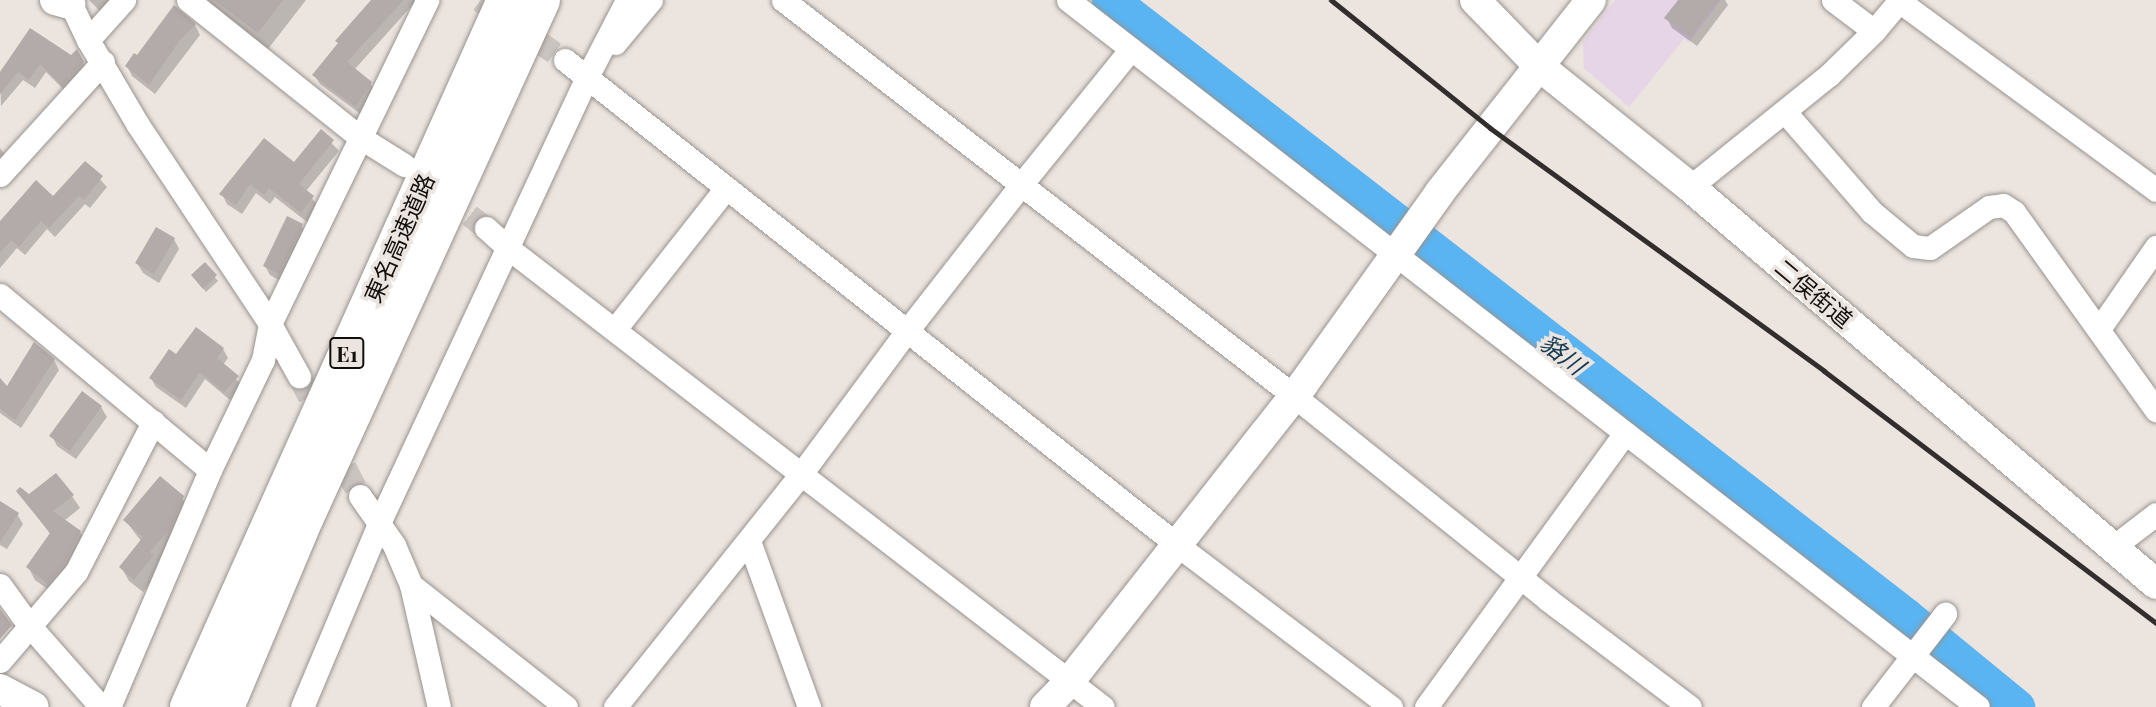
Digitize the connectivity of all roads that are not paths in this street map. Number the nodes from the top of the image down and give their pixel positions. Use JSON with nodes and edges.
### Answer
{"nodes":[{"id":1,"x":124,"y":0,"type":"edge"},
{"id":2,"x":188,"y":0,"type":"edge"},
{"id":3,"x":427,"y":0,"type":"edge"},
{"id":4,"x":506,"y":0,"type":"edge"},
{"id":5,"x":541,"y":0,"type":"edge"},
{"id":6,"x":627,"y":0,"type":"edge"},
{"id":7,"x":652,"y":0,"type":"edge"},
{"id":8,"x":783,"y":0,"type":"edge"},
{"id":9,"x":1068,"y":0,"type":"edge"},
{"id":10,"x":1475,"y":0,"type":"edge"},
{"id":11,"x":1591,"y":0,"type":"edge"},
{"id":12,"x":1833,"y":0,"type":"edge"},
{"id":13,"x":65,"y":1,"type":"edge"},
{"id":14,"x":1900,"y":1,"type":"edge"},
{"id":15,"x":1874,"y":31,"type":"junction"},
{"id":16,"x":88,"y":40,"type":"junction"},
{"id":17,"x":1131,"y":49,"type":"junction"},
{"id":18,"x":565,"y":60,"type":"tunnel mouth"},
{"id":19,"x":103,"y":62,"type":"junction"},
{"id":20,"x":1539,"y":66,"type":"junction"},
{"id":21,"x":591,"y":71,"type":"junction"},
{"id":22,"x":1785,"y":112,"type":"junction"},
{"id":23,"x":361,"y":138,"type":"junction"},
{"id":24,"x":404,"y":165,"type":"dead end"},
{"id":25,"x":0,"y":175,"type":"edge"},
{"id":26,"x":1020,"y":186,"type":"junction"},
{"id":27,"x":1690,"y":187,"type":"junction"},
{"id":28,"x":726,"y":188,"type":"junction"},
{"id":29,"x":2156,"y":190,"type":"edge"},
{"id":30,"x":486,"y":228,"type":"tunnel mouth"},
{"id":31,"x":2156,"y":247,"type":"edge"},
{"id":32,"x":508,"y":248,"type":"junction"},
{"id":33,"x":1397,"y":255,"type":"junction"},
{"id":34,"x":0,"y":295,"type":"edge"},
{"id":35,"x":270,"y":324,"type":"junction"},
{"id":36,"x":615,"y":329,"type":"junction"},
{"id":37,"x":2099,"y":329,"type":"junction"},
{"id":38,"x":906,"y":332,"type":"junction"},
{"id":39,"x":299,"y":376,"type":"tunnel mouth"},
{"id":40,"x":1294,"y":396,"type":"junction"},
{"id":41,"x":2156,"y":410,"type":"edge"},
{"id":42,"x":153,"y":422,"type":"junction"},
{"id":43,"x":1624,"y":434,"type":"junction"},
{"id":44,"x":210,"y":470,"type":"junction"},
{"id":45,"x":801,"y":474,"type":"junction"},
{"id":46,"x":360,"y":496,"type":"tunnel mouth"},
{"id":47,"x":2156,"y":514,"type":"edge"},
{"id":48,"x":380,"y":521,"type":"junction"},
{"id":49,"x":749,"y":541,"type":"junction"},
{"id":50,"x":1176,"y":544,"type":"junction"},
{"id":51,"x":2113,"y":547,"type":"junction"},
{"id":52,"x":1518,"y":577,"type":"junction"},
{"id":53,"x":2156,"y":584,"type":"edge"},
{"id":54,"x":0,"y":585,"type":"edge"},
{"id":55,"x":411,"y":585,"type":"junction"},
{"id":56,"x":1945,"y":614,"type":"dead end"},
{"id":57,"x":29,"y":625,"type":"junction"},
{"id":58,"x":1913,"y":656,"type":"junction"},
{"id":59,"x":0,"y":661,"type":"edge"},
{"id":60,"x":1069,"y":682,"type":"junction"},
{"id":61,"x":0,"y":690,"type":"edge"},
{"id":62,"x":34,"y":707,"type":"edge"},
{"id":63,"x":101,"y":707,"type":"edge"},
{"id":64,"x":109,"y":707,"type":"edge"},
{"id":65,"x":188,"y":707,"type":"edge"},
{"id":66,"x":225,"y":707,"type":"edge"},
{"id":67,"x":302,"y":707,"type":"edge"},
{"id":68,"x":439,"y":707,"type":"edge"},
{"id":69,"x":566,"y":707,"type":"edge"},
{"id":70,"x":615,"y":707,"type":"edge"},
{"id":71,"x":808,"y":707,"type":"edge"},
{"id":72,"x":1045,"y":707,"type":"edge"},
{"id":73,"x":1103,"y":707,"type":"edge"},
{"id":74,"x":1391,"y":707,"type":"edge"},
{"id":75,"x":1426,"y":707,"type":"edge"},
{"id":76,"x":1689,"y":707,"type":"edge"},
{"id":77,"x":1873,"y":707,"type":"edge"},
{"id":78,"x":1978,"y":707,"type":"edge"}],
"edges":[{"from":1,"to":16,"type":"street"},
{"from":2,"to":23,"type":"street"},
{"from":3,"to":23,"type":"street"},
{"from":4,"to":65,"type":"highway","name":"東名高速道路","number":"E1"},
{"from":5,"to":66,"type":"highway","name":"東名高速道路","number":"E1"},
{"from":6,"to":21,"type":"street"},
{"from":7,"to":21,"type":"street"},
{"from":8,"to":26,"type":"street"},
{"from":9,"to":17,"type":"street"},
{"from":10,"to":20,"type":"street","name":"二俣街道"},
{"from":11,"to":20,"type":"street"},
{"from":12,"to":15,"type":"street"},
{"from":13,"to":16,"type":"street"},
{"from":14,"to":15,"type":"street"},
{"from":14,"to":29,"type":"street"},
{"from":15,"to":22,"type":"street"},
{"from":16,"to":19,"type":"street"},
{"from":17,"to":26,"type":"street"},
{"from":17,"to":33,"type":"street"},
{"from":18,"to":21,"type":"street"},
{"from":19,"to":25,"type":"street"},
{"from":19,"to":35,"type":"street"},
{"from":20,"to":27,"type":"street","name":"二俣街道"},
{"from":20,"to":33,"type":"street"},
{"from":21,"to":28,"type":"street"},
{"from":21,"to":32,"type":"street"},
{"from":22,"to":27,"type":"street"},
{"from":22,"to":37,"type":"street"},
{"from":23,"to":24,"type":"street"},
{"from":23,"to":35,"type":"street"},
{"from":26,"to":38,"type":"street"},
{"from":26,"to":40,"type":"street"},
{"from":27,"to":51,"type":"street","name":"二俣街道"},
{"from":28,"to":36,"type":"street"},
{"from":28,"to":38,"type":"street"},
{"from":30,"to":32,"type":"street"},
{"from":31,"to":37,"type":"street"},
{"from":32,"to":36,"type":"street"},
{"from":32,"to":48,"type":"street"},
{"from":33,"to":40,"type":"street"},
{"from":33,"to":43,"type":"street"},
{"from":34,"to":42,"type":"street"},
{"from":35,"to":39,"type":"street"},
{"from":35,"to":44,"type":"street"},
{"from":36,"to":45,"type":"street"},
{"from":37,"to":41,"type":"street"},
{"from":38,"to":45,"type":"street"},
{"from":38,"to":50,"type":"street"},
{"from":40,"to":50,"type":"street"},
{"from":40,"to":52,"type":"street"},
{"from":42,"to":44,"type":"street"},
{"from":42,"to":57,"type":"street"},
{"from":43,"to":52,"type":"street"},
{"from":43,"to":58,"type":"street"},
{"from":44,"to":64,"type":"street"},
{"from":45,"to":49,"type":"street"},
{"from":45,"to":60,"type":"street"},
{"from":46,"to":48,"type":"street"},
{"from":47,"to":51,"type":"street"},
{"from":48,"to":55,"type":"street"},
{"from":48,"to":67,"type":"street"},
{"from":49,"to":70,"type":"street"},
{"from":49,"to":71,"type":"street"},
{"from":50,"to":60,"type":"street"},
{"from":50,"to":74,"type":"street"},
{"from":51,"to":53,"type":"street","name":"二俣街道"},
{"from":52,"to":75,"type":"street"},
{"from":52,"to":76,"type":"street"},
{"from":54,"to":57,"type":"street"},
{"from":55,"to":68,"type":"street"},
{"from":55,"to":69,"type":"street"},
{"from":56,"to":58,"type":"street"},
{"from":57,"to":59,"type":"street"},
{"from":57,"to":63,"type":"street"},
{"from":58,"to":77,"type":"street"},
{"from":58,"to":78,"type":"street"},
{"from":60,"to":72,"type":"street"},
{"from":60,"to":73,"type":"street"},
{"from":61,"to":62,"type":"street"}]}
